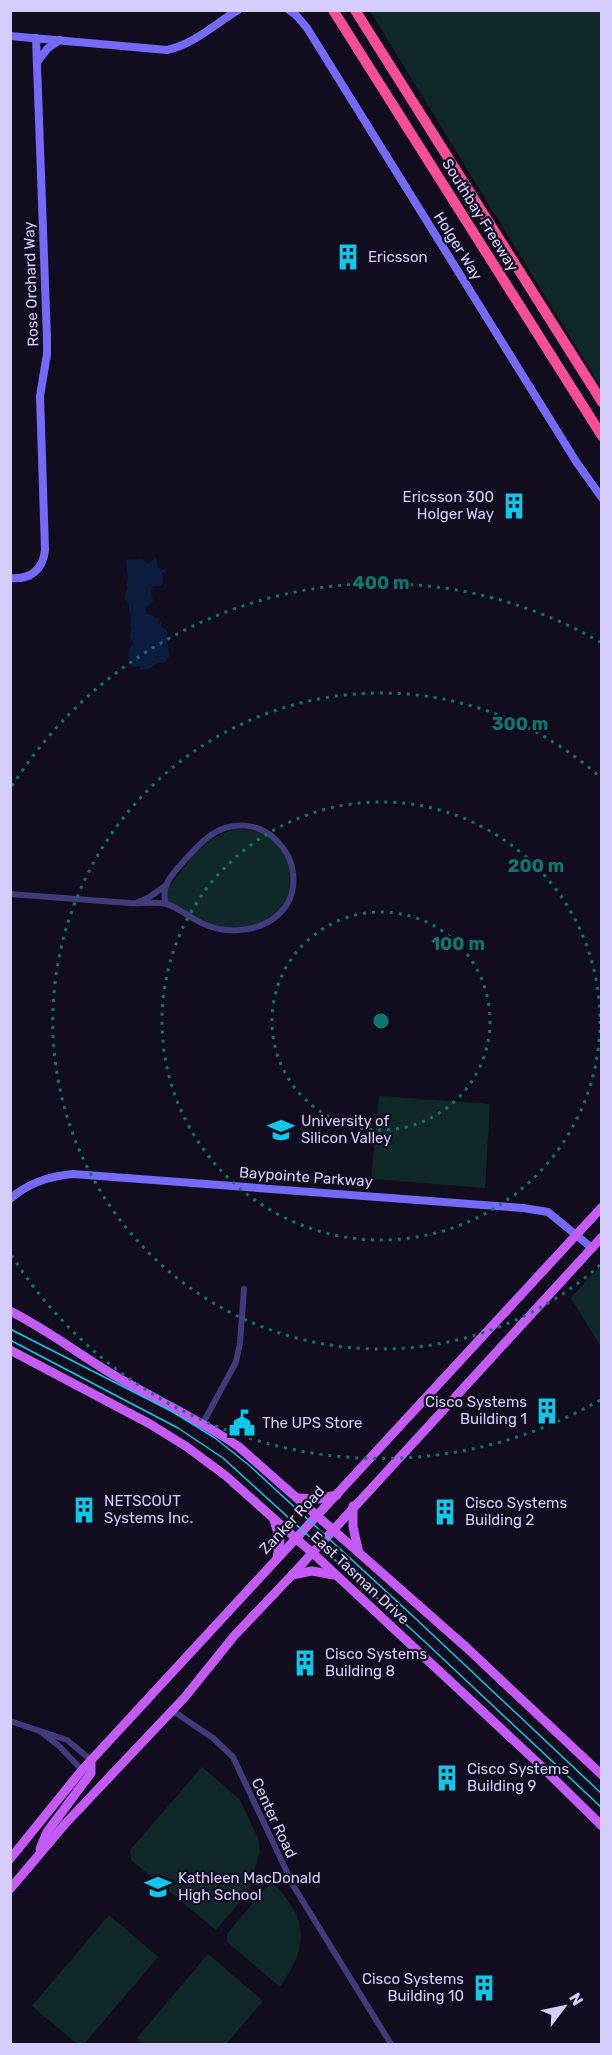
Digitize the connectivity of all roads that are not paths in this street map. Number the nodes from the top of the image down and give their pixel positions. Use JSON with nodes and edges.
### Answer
{"nodes":[{"id":1,"x":238,"y":10,"type":"edge"},
{"id":2,"x":289,"y":10,"type":"edge"},
{"id":3,"x":333,"y":10,"type":"edge"},
{"id":4,"x":356,"y":10,"type":"edge"},
{"id":5,"x":10,"y":36,"type":"edge"},
{"id":6,"x":36,"y":38,"type":"junction"},
{"id":7,"x":60,"y":40,"type":"junction"},
{"id":8,"x":37,"y":62,"type":"junction"},
{"id":9,"x":579,"y":367,"type":"junction"},
{"id":10,"x":602,"y":402,"type":"edge"},
{"id":11,"x":602,"y":413,"type":"edge"},
{"id":12,"x":602,"y":436,"type":"edge"},
{"id":13,"x":602,"y":498,"type":"edge"},
{"id":14,"x":10,"y":578,"type":"edge"},
{"id":15,"x":166,"y":885,"type":"junction"},
{"id":16,"x":10,"y":894,"type":"edge"},
{"id":17,"x":135,"y":903,"type":"junction"},
{"id":18,"x":166,"y":904,"type":"junction"},
{"id":19,"x":10,"y":1199,"type":"edge"},
{"id":20,"x":602,"y":1207,"type":"edge"},
{"id":21,"x":576,"y":1234,"type":"junction"},
{"id":22,"x":602,"y":1238,"type":"edge"},
{"id":23,"x":592,"y":1248,"type":"junction"},
{"id":24,"x":244,"y":1289,"type":"dead end"},
{"id":25,"x":10,"y":1311,"type":"edge"},
{"id":26,"x":10,"y":1350,"type":"edge"},
{"id":27,"x":203,"y":1423,"type":"junction"},
{"id":28,"x":337,"y":1495,"type":"junction"},
{"id":29,"x":299,"y":1498,"type":"junction"},
{"id":30,"x":353,"y":1506,"type":"junction"},
{"id":31,"x":317,"y":1516,"type":"junction"},
{"id":32,"x":274,"y":1519,"type":"junction"},
{"id":33,"x":332,"y":1530,"type":"junction"},
{"id":34,"x":296,"y":1538,"type":"junction"},
{"id":35,"x":312,"y":1552,"type":"junction"},
{"id":36,"x":359,"y":1553,"type":"junction"},
{"id":37,"x":278,"y":1558,"type":"junction"},
{"id":38,"x":292,"y":1575,"type":"junction"},
{"id":39,"x":336,"y":1575,"type":"junction"},
{"id":40,"x":172,"y":1711,"type":"junction"},
{"id":41,"x":10,"y":1720,"type":"edge"},
{"id":42,"x":41,"y":1732,"type":"junction"},
{"id":43,"x":92,"y":1760,"type":"junction"},
{"id":44,"x":82,"y":1770,"type":"junction"},
{"id":45,"x":602,"y":1775,"type":"edge"},
{"id":46,"x":602,"y":1826,"type":"edge"},
{"id":47,"x":10,"y":1859,"type":"edge"},
{"id":48,"x":36,"y":1860,"type":"junction"},
{"id":49,"x":10,"y":1889,"type":"edge"},
{"id":50,"x":392,"y":2044,"type":"edge"}],
"edges":[{"from":1,"to":7,"type":"street"},
{"from":2,"to":13,"type":"street","name":"Holger Way"},
{"from":3,"to":12,"type":"highway","name":"Southbay Freeway"},
{"from":4,"to":9,"type":"highway","name":"Southbay Freeway"},
{"from":5,"to":6,"type":"street"},
{"from":6,"to":7,"type":"street"},
{"from":6,"to":8,"type":"street","name":"Rose Orchard Way"},
{"from":7,"to":8,"type":"street"},
{"from":8,"to":14,"type":"street","name":"Rose Orchard Way"},
{"from":9,"to":10,"type":"highway","name":"Southbay Freeway"},
{"from":9,"to":11,"type":"highway"},
{"from":15,"to":17,"type":"street"},
{"from":15,"to":18,"type":"street"},
{"from":15,"to":18,"type":"street"},
{"from":16,"to":17,"type":"street"},
{"from":17,"to":18,"type":"street"},
{"from":19,"to":21,"type":"street","name":"Baypointe Parkway"},
{"from":20,"to":21,"type":"main road","name":"Zanker Road"},
{"from":21,"to":23,"type":"street","name":"Baypointe Parkway"},
{"from":21,"to":28,"type":"main road","name":"Zanker Road"},
{"from":22,"to":23,"type":"main road"},
{"from":23,"to":30,"type":"main road"},
{"from":24,"to":27,"type":"street"},
{"from":25,"to":27,"type":"main road","name":"East Tasman Drive"},
{"from":26,"to":32,"type":"main road","name":"East Tasman Drive"},
{"from":27,"to":29,"type":"main road","name":"East Tasman Drive"},
{"from":28,"to":29,"type":"main road"},
{"from":28,"to":31,"type":"main road","name":"Zanker Road"},
{"from":29,"to":31,"type":"main road","name":"East Tasman Drive"},
{"from":30,"to":33,"type":"main road"},
{"from":30,"to":36,"type":"main road"},
{"from":31,"to":33,"type":"main road","name":"East Tasman Drive"},
{"from":31,"to":34,"type":"main road","name":"Zanker Road"},
{"from":32,"to":34,"type":"main road","name":"East Tasman Drive"},
{"from":32,"to":37,"type":"main road"},
{"from":33,"to":35,"type":"main road"},
{"from":33,"to":36,"type":"main road","name":"East Tasman Drive"},
{"from":34,"to":35,"type":"main road","name":"East Tasman Drive"},
{"from":34,"to":37,"type":"main road","name":"Zanker Road"},
{"from":35,"to":38,"type":"main road"},
{"from":35,"to":39,"type":"main road","name":"East Tasman Drive"},
{"from":36,"to":45,"type":"main road","name":"East Tasman Drive"},
{"from":37,"to":43,"type":"main road","name":"Zanker Road"},
{"from":38,"to":39,"type":"main road"},
{"from":38,"to":40,"type":"main road"},
{"from":39,"to":46,"type":"main road","name":"East Tasman Drive"},
{"from":40,"to":48,"type":"main road"},
{"from":40,"to":50,"type":"street","name":"Center Road"},
{"from":41,"to":42,"type":"street"},
{"from":42,"to":43,"type":"street"},
{"from":42,"to":44,"type":"street"},
{"from":43,"to":44,"type":"main road","name":"Zanker Road"},
{"from":43,"to":48,"type":"main road"},
{"from":44,"to":47,"type":"main road","name":"Zanker Road"},
{"from":48,"to":49,"type":"main road"}]}
